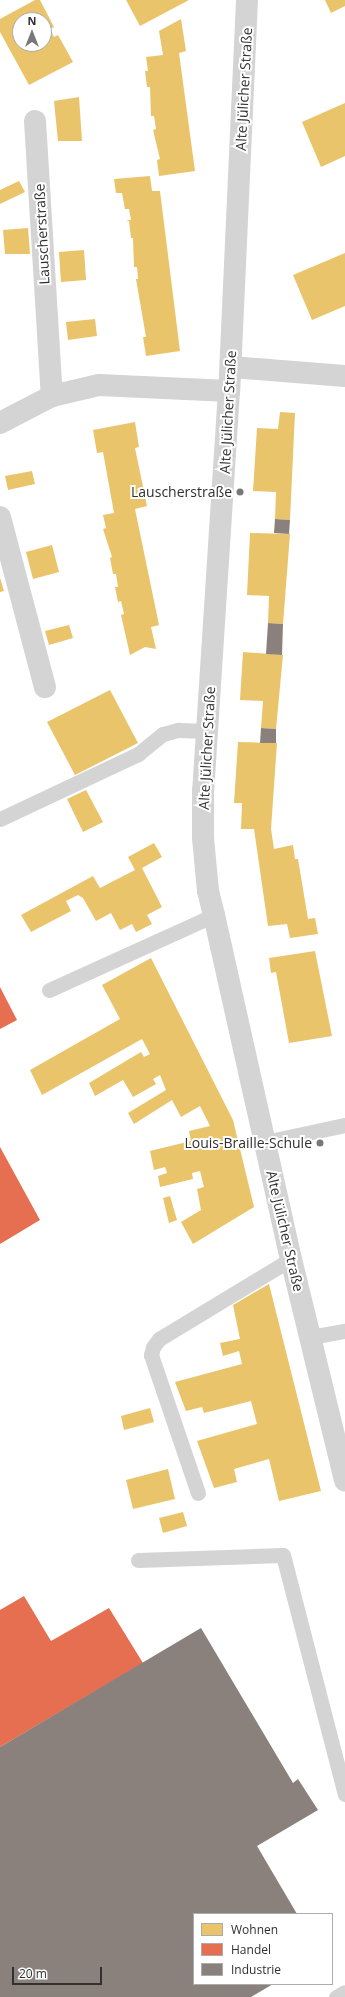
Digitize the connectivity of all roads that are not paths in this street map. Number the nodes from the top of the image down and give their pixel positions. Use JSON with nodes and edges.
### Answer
{"nodes":[{"id":1,"x":247,"y":0,"type":"edge"},
{"id":2,"x":35,"y":120,"type":"dead end"},
{"id":3,"x":231,"y":366,"type":"junction"},
{"id":4,"x":345,"y":376,"type":"edge"},
{"id":5,"x":229,"y":391,"type":"junction"},
{"id":6,"x":52,"y":396,"type":"junction"},
{"id":7,"x":0,"y":423,"type":"edge"},
{"id":8,"x":0,"y":516,"type":"edge"},
{"id":9,"x":45,"y":687,"type":"dead end"},
{"id":10,"x":208,"y":732,"type":"junction"},
{"id":11,"x":0,"y":819,"type":"edge"},
{"id":12,"x":214,"y":915,"type":"junction"},
{"id":13,"x":49,"y":990,"type":"dead end"},
{"id":14,"x":345,"y":1125,"type":"edge"},
{"id":15,"x":265,"y":1142,"type":"junction"},
{"id":16,"x":291,"y":1259,"type":"junction"},
{"id":17,"x":345,"y":1331,"type":"edge"},
{"id":18,"x":310,"y":1337,"type":"junction"},
{"id":19,"x":345,"y":1480,"type":"edge"},
{"id":20,"x":198,"y":1493,"type":"dead end"},
{"id":21,"x":138,"y":1560,"type":"dead end"},
{"id":22,"x":345,"y":1794,"type":"edge"},
{"id":23,"x":345,"y":1992,"type":"edge"},
{"id":24,"x":336,"y":1997,"type":"edge"}],
"edges":[{"from":1,"to":3,"type":"street","name":"Alte Jülicher Straße"},
{"from":2,"to":6,"type":"street","name":"Lauscherstraße"},
{"from":3,"to":4,"type":"street"},
{"from":3,"to":5,"type":"street","name":"Alte Jülicher Straße"},
{"from":5,"to":6,"type":"street"},
{"from":5,"to":10,"type":"street","name":"Alte Jülicher Straße"},
{"from":6,"to":7,"type":"street"},
{"from":8,"to":9,"type":"street"},
{"from":10,"to":11,"type":"lane"},
{"from":10,"to":12,"type":"street","name":"Alte Jülicher Straße"},
{"from":12,"to":13,"type":"lane"},
{"from":12,"to":15,"type":"street","name":"Alte Jülicher Straße"},
{"from":14,"to":15,"type":"lane"},
{"from":15,"to":16,"type":"street","name":"Alte Jülicher Straße"},
{"from":16,"to":18,"type":"street","name":"Alte Jülicher Straße"},
{"from":16,"to":20,"type":"lane"},
{"from":17,"to":18,"type":"lane"},
{"from":18,"to":19,"type":"street","name":"Alte Jülicher Straße"},
{"from":21,"to":22,"type":"lane"},
{"from":23,"to":24,"type":"lane"}]}
